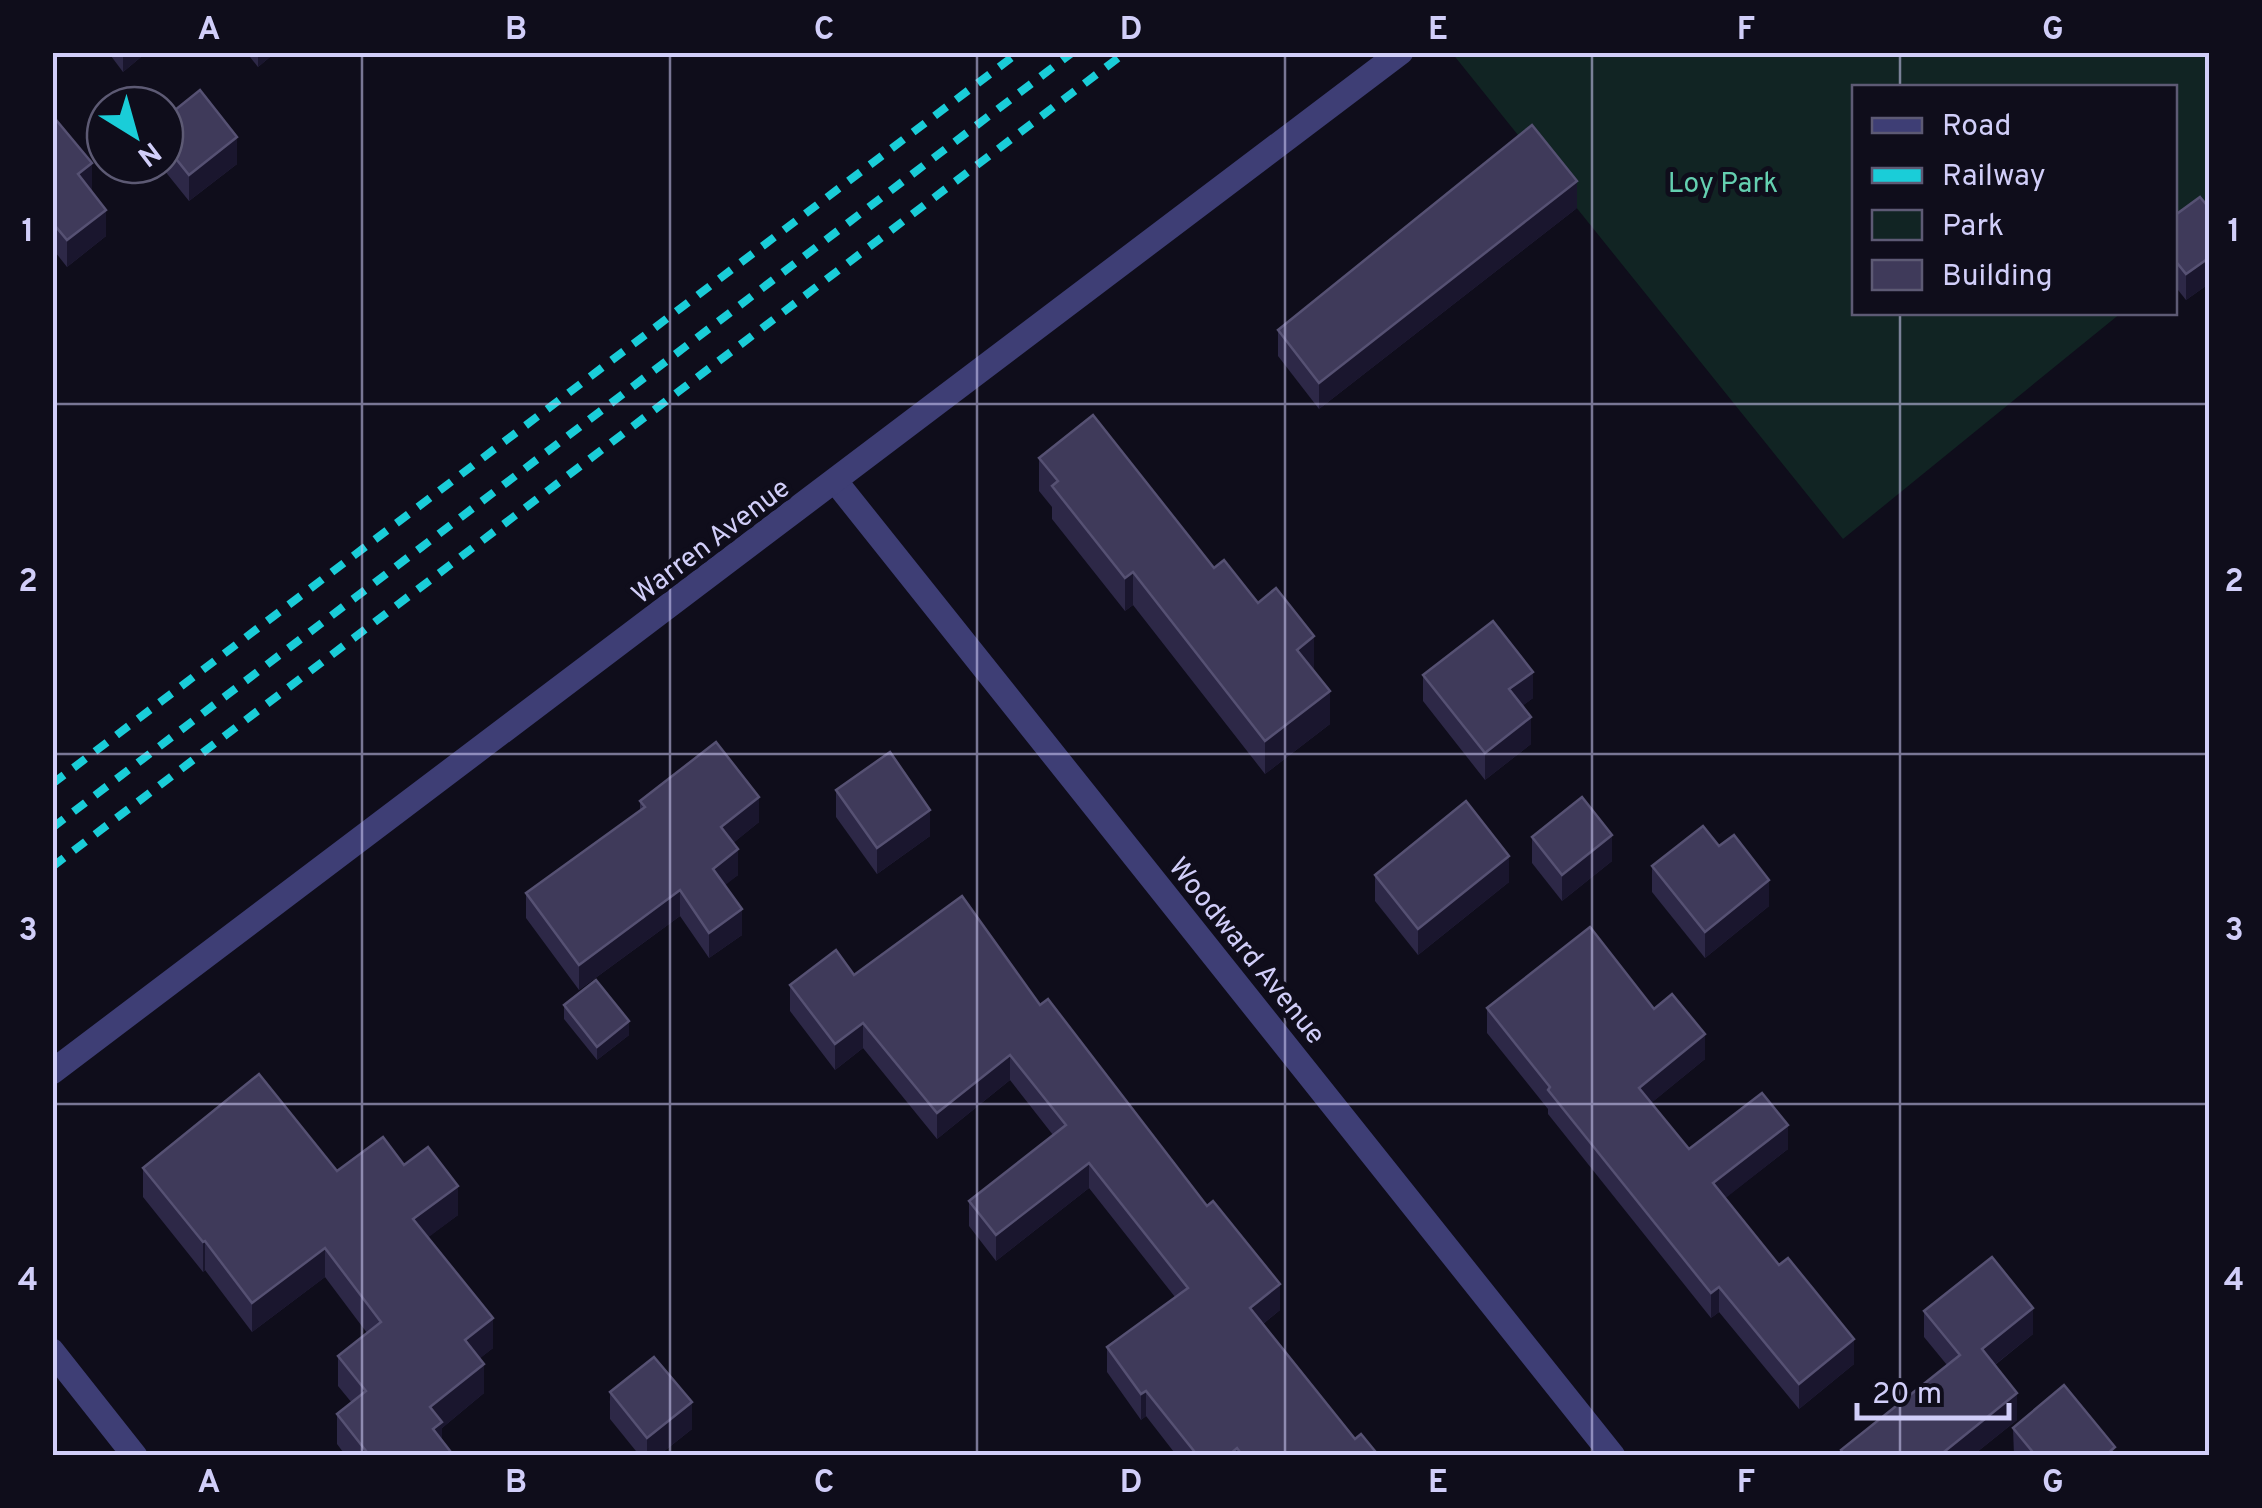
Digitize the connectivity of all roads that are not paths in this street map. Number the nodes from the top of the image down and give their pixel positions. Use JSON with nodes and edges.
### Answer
{"nodes":[{"id":1,"x":1401,"y":52,"type":"edge"},
{"id":2,"x":836,"y":482,"type":"junction"},
{"id":3,"x":52,"y":1072,"type":"edge"},
{"id":4,"x":52,"y":1351,"type":"edge"},
{"id":5,"x":135,"y":1456,"type":"edge"},
{"id":6,"x":1613,"y":1456,"type":"edge"}],
"edges":[{"from":1,"to":2,"type":"street","name":"Warren Avenue"},
{"from":2,"to":3,"type":"street","name":"Warren Avenue"},
{"from":2,"to":6,"type":"street","name":"Woodward Avenue"},
{"from":4,"to":5,"type":"street"}]}
